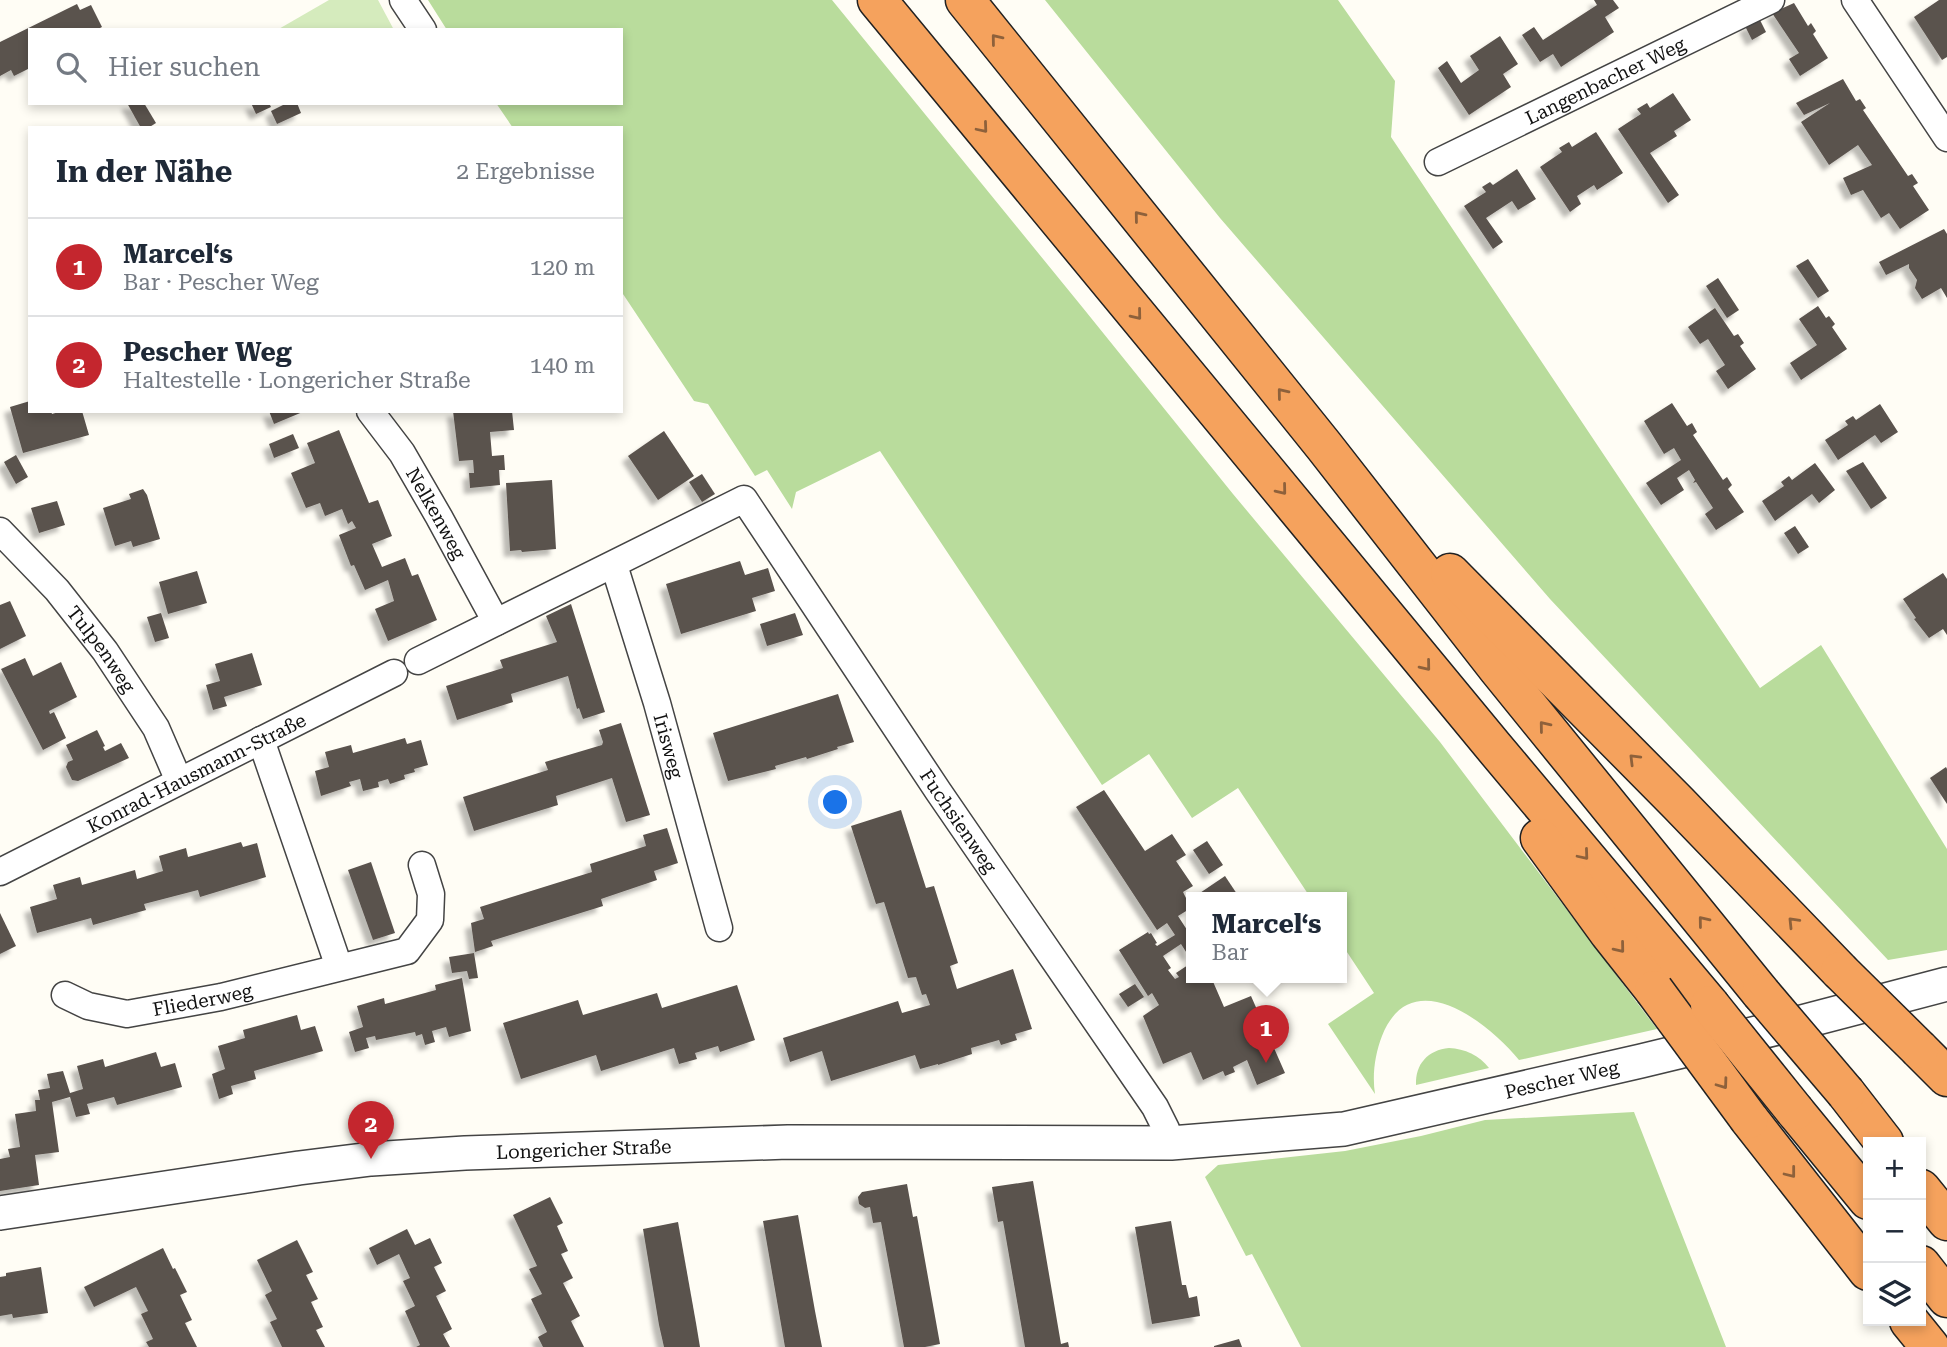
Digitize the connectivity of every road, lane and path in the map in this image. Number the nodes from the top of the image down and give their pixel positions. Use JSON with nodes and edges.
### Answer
{"nodes":[{"id":1,"x":403,"y":0,"type":"edge"},
{"id":2,"x":877,"y":0,"type":"edge"},
{"id":3,"x":965,"y":0,"type":"edge"},
{"id":4,"x":1771,"y":0,"type":"edge"},
{"id":5,"x":1855,"y":0,"type":"edge"},
{"id":6,"x":422,"y":28,"type":"edge"},
{"id":7,"x":1947,"y":138,"type":"edge"},
{"id":8,"x":1438,"y":162,"type":"dead end"},
{"id":9,"x":372,"y":413,"type":"edge"},
{"id":10,"x":1324,"y":446,"type":"junction"},
{"id":11,"x":0,"y":531,"type":"edge"},
{"id":12,"x":614,"y":565,"type":"junction"},
{"id":13,"x":496,"y":622,"type":"junction"},
{"id":14,"x":418,"y":661,"type":"dead end"},
{"id":15,"x":394,"y":673,"type":"dead end"},
{"id":16,"x":261,"y":740,"type":"junction"},
{"id":17,"x":1493,"y":746,"type":"junction"},
{"id":18,"x":179,"y":781,"type":"junction"},
{"id":19,"x":422,"y":864,"type":"dead end"},
{"id":20,"x":0,"y":872,"type":"edge"},
{"id":21,"x":719,"y":928,"type":"dead end"},
{"id":22,"x":339,"y":967,"type":"junction"},
{"id":23,"x":1947,"y":984,"type":"edge"},
{"id":24,"x":65,"y":995,"type":"dead end"},
{"id":25,"x":1947,"y":1077,"type":"edge"},
{"id":26,"x":1880,"y":1137,"type":"edge"},
{"id":27,"x":1171,"y":1143,"type":"junction"},
{"id":28,"x":1863,"y":1194,"type":"edge"},
{"id":29,"x":1926,"y":1195,"type":"edge"},
{"id":30,"x":0,"y":1213,"type":"edge"},
{"id":31,"x":1947,"y":1221,"type":"edge"},
{"id":32,"x":1863,"y":1266,"type":"edge"},
{"id":33,"x":1926,"y":1271,"type":"edge"},
{"id":34,"x":1947,"y":1298,"type":"edge"},
{"id":35,"x":1900,"y":1326,"type":"edge"},
{"id":36,"x":1913,"y":1326,"type":"edge"},
{"id":37,"x":1912,"y":1347,"type":"edge"},
{"id":38,"x":1930,"y":1347,"type":"edge"}],
"edges":[{"from":1,"to":6,"type":"street"},
{"from":2,"to":17,"type":"highway","one_way":true},
{"from":10,"to":3,"type":"highway","one_way":true},
{"from":4,"to":8,"type":"street","name":"Langenbacher Weg"},
{"from":5,"to":7,"type":"street"},
{"from":9,"to":13,"type":"street","name":"Nelkenweg"},
{"from":25,"to":10,"type":"highway","one_way":true,"bridge":true},
{"from":26,"to":10,"type":"highway","one_way":true,"bridge":true},
{"from":11,"to":18,"type":"street","name":"Tulpenweg"},
{"from":12,"to":13,"type":"street"},
{"from":12,"to":21,"type":"street","name":"Irisweg"},
{"from":12,"to":27,"type":"street","name":"Fuchsienweg"},
{"from":13,"to":14,"type":"street"},
{"from":15,"to":16,"type":"street","name":"Konrad-Hausmann-Straße"},
{"from":16,"to":18,"type":"street","name":"Konrad-Hausmann-Straße"},
{"from":16,"to":22,"type":"street"},
{"from":17,"to":28,"type":"highway","one_way":true,"bridge":true},
{"from":17,"to":32,"type":"highway","one_way":true,"bridge":true},
{"from":18,"to":20,"type":"street","name":"Konrad-Hausmann-Straße"},
{"from":19,"to":22,"type":"street","name":"Fliederweg"},
{"from":22,"to":24,"type":"street","name":"Fliederweg"},
{"from":23,"to":27,"type":"street","name":"Pescher Weg"},
{"from":27,"to":30,"type":"street","name":"Longericher Straße"},
{"from":29,"to":31,"type":"highway"},
{"from":33,"to":34,"type":"highway"},
{"from":35,"to":37,"type":"highway"},
{"from":36,"to":38,"type":"highway"}]}
